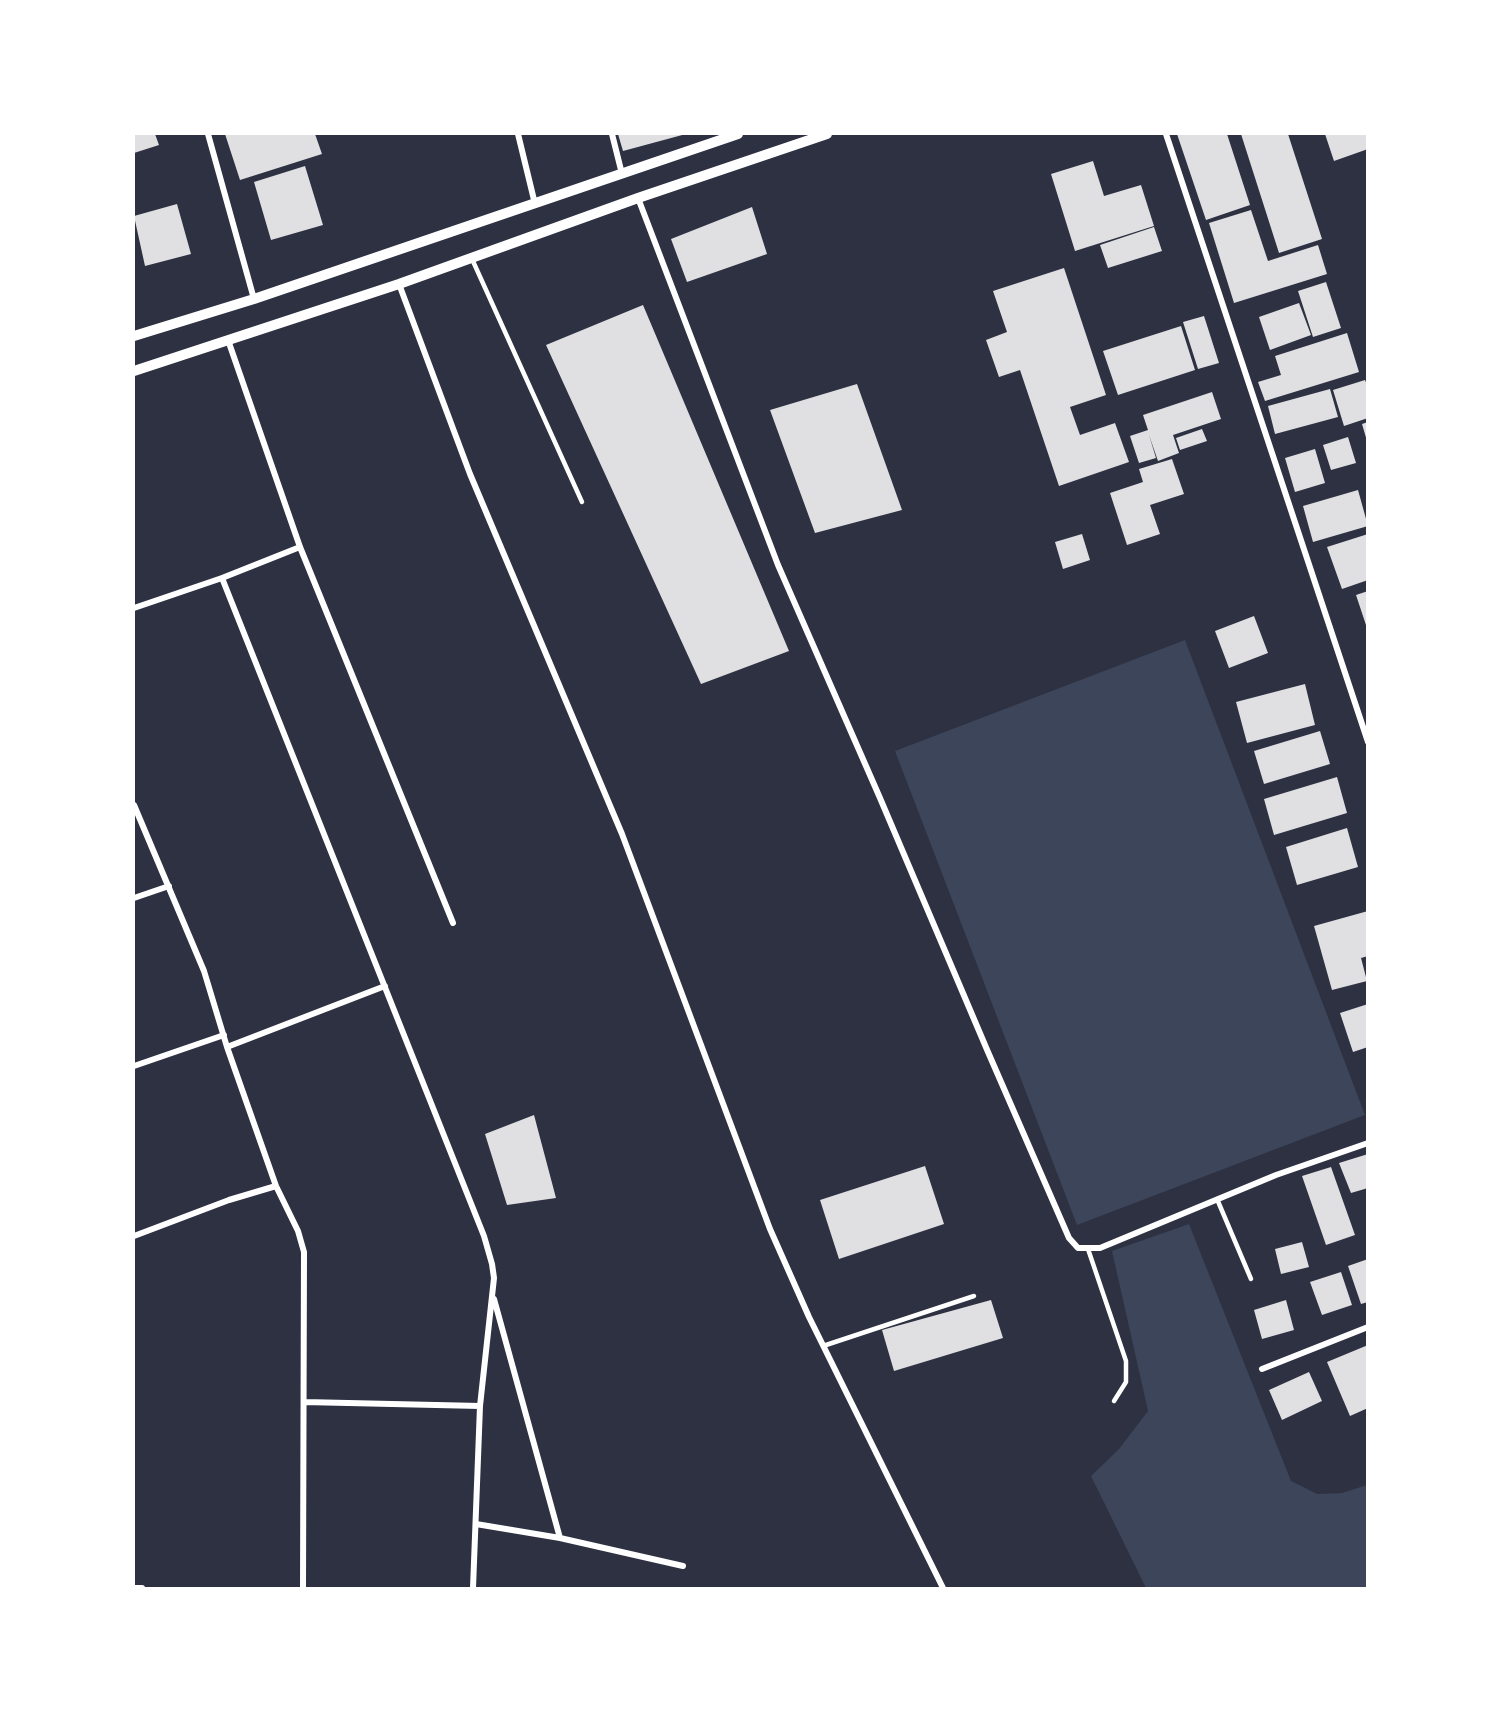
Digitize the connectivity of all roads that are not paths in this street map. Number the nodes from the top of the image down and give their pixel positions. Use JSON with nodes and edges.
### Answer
{"nodes":[{"id":1,"x":208,"y":134,"type":"edge"},
{"id":2,"x":518,"y":134,"type":"edge"},
{"id":3,"x":612,"y":134,"type":"edge"},
{"id":4,"x":738,"y":134,"type":"edge"},
{"id":5,"x":827,"y":134,"type":"edge"},
{"id":6,"x":1166,"y":134,"type":"edge"},
{"id":7,"x":622,"y":174,"type":"junction"},
{"id":8,"x":638,"y":198,"type":"junction"},
{"id":9,"x":535,"y":204,"type":"junction"},
{"id":10,"x":471,"y":257,"type":"junction"},
{"id":11,"x":399,"y":284,"type":"junction"},
{"id":12,"x":254,"y":299,"type":"junction"},
{"id":13,"x":134,"y":336,"type":"edge"},
{"id":14,"x":228,"y":340,"type":"junction"},
{"id":15,"x":134,"y":371,"type":"edge"},
{"id":16,"x":582,"y":502,"type":"dead end"},
{"id":17,"x":300,"y":547,"type":"junction"},
{"id":18,"x":222,"y":578,"type":"junction"},
{"id":19,"x":134,"y":608,"type":"edge"},
{"id":20,"x":1368,"y":742,"type":"edge"},
{"id":21,"x":134,"y":805,"type":"edge"},
{"id":22,"x":169,"y":886,"type":"junction"},
{"id":23,"x":134,"y":898,"type":"edge"},
{"id":24,"x":453,"y":923,"type":"dead end"},
{"id":25,"x":385,"y":986,"type":"junction"},
{"id":26,"x":224,"y":1035,"type":"junction"},
{"id":27,"x":227,"y":1047,"type":"junction"},
{"id":28,"x":134,"y":1066,"type":"edge"},
{"id":29,"x":1368,"y":1143,"type":"edge"},
{"id":30,"x":276,"y":1186,"type":"junction"},
{"id":31,"x":1217,"y":1199,"type":"junction"},
{"id":32,"x":134,"y":1236,"type":"edge"},
{"id":33,"x":1088,"y":1250,"type":"junction"},
{"id":34,"x":1251,"y":1279,"type":"dead end"},
{"id":35,"x":493,"y":1294,"type":"junction"},
{"id":36,"x":974,"y":1296,"type":"dead end"},
{"id":37,"x":1368,"y":1327,"type":"edge"},
{"id":38,"x":823,"y":1346,"type":"junction"},
{"id":39,"x":1262,"y":1369,"type":"dead end"},
{"id":40,"x":1114,"y":1401,"type":"dead end"},
{"id":41,"x":304,"y":1402,"type":"junction"},
{"id":42,"x":480,"y":1406,"type":"junction"},
{"id":43,"x":476,"y":1524,"type":"junction"},
{"id":44,"x":560,"y":1538,"type":"junction"},
{"id":45,"x":683,"y":1566,"type":"dead end"},
{"id":46,"x":134,"y":1588,"type":"edge"},
{"id":47,"x":142,"y":1588,"type":"edge"},
{"id":48,"x":303,"y":1588,"type":"edge"},
{"id":49,"x":473,"y":1588,"type":"edge"},
{"id":50,"x":943,"y":1588,"type":"edge"}],
"edges":[{"from":1,"to":12,"type":"street"},
{"from":2,"to":9,"type":"street"},
{"from":3,"to":7,"type":"street"},
{"from":4,"to":7,"type":"street"},
{"from":5,"to":8,"type":"street"},
{"from":6,"to":20,"type":"street"},
{"from":7,"to":9,"type":"street"},
{"from":8,"to":10,"type":"street"},
{"from":8,"to":33,"type":"street"},
{"from":9,"to":12,"type":"street"},
{"from":10,"to":11,"type":"street"},
{"from":10,"to":16,"type":"lane"},
{"from":11,"to":14,"type":"street"},
{"from":11,"to":38,"type":"street"},
{"from":12,"to":13,"type":"street"},
{"from":14,"to":15,"type":"street"},
{"from":14,"to":17,"type":"street"},
{"from":17,"to":18,"type":"street"},
{"from":17,"to":24,"type":"street"},
{"from":18,"to":19,"type":"street"},
{"from":18,"to":25,"type":"street"},
{"from":21,"to":22,"type":"street"},
{"from":22,"to":23,"type":"street"},
{"from":22,"to":26,"type":"street"},
{"from":25,"to":27,"type":"street"},
{"from":25,"to":35,"type":"street"},
{"from":26,"to":27,"type":"street"},
{"from":26,"to":28,"type":"street"},
{"from":27,"to":30,"type":"street"},
{"from":29,"to":31,"type":"street"},
{"from":30,"to":32,"type":"street"},
{"from":30,"to":41,"type":"street"},
{"from":31,"to":33,"type":"street"},
{"from":31,"to":34,"type":"lane"},
{"from":33,"to":40,"type":"lane"},
{"from":35,"to":42,"type":"street"},
{"from":35,"to":44,"type":"street"},
{"from":36,"to":38,"type":"lane"},
{"from":37,"to":39,"type":"street"},
{"from":38,"to":50,"type":"street"},
{"from":41,"to":42,"type":"street"},
{"from":41,"to":48,"type":"street"},
{"from":42,"to":43,"type":"street"},
{"from":43,"to":44,"type":"street"},
{"from":43,"to":49,"type":"street"},
{"from":44,"to":45,"type":"street"},
{"from":46,"to":47,"type":"street"}]}
